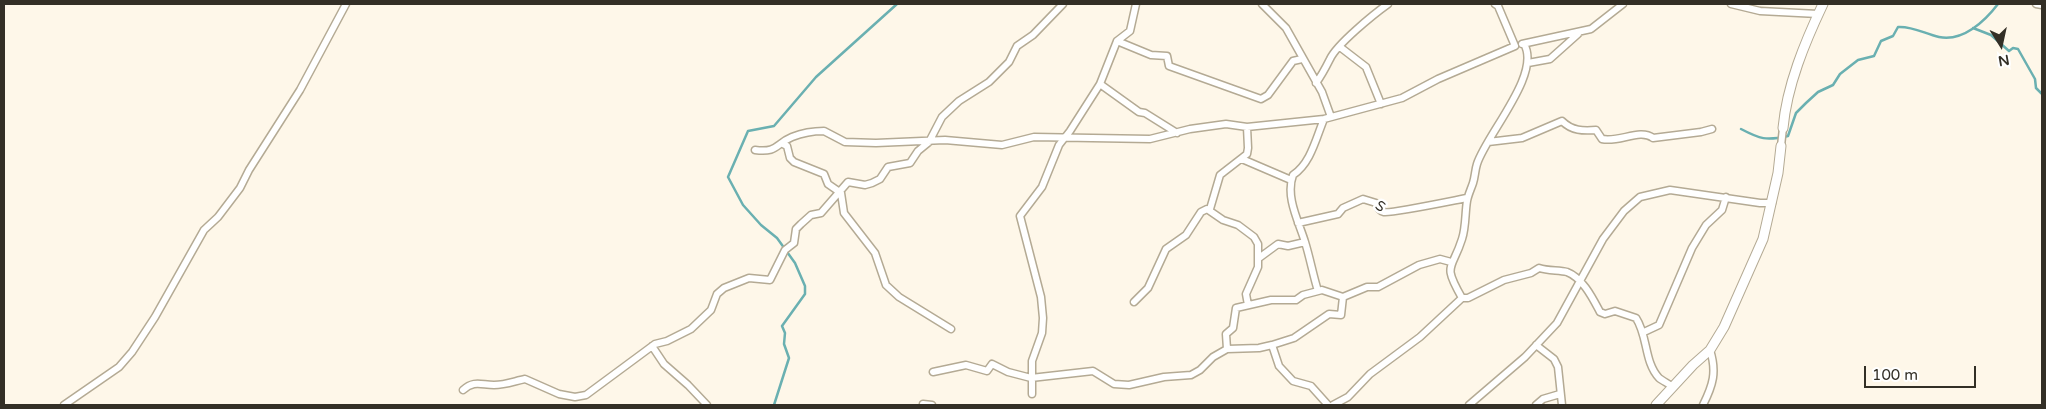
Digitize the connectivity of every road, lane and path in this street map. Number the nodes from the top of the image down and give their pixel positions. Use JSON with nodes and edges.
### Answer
{"nodes":[{"id":1,"x":346,"y":4,"type":"edge"},
{"id":2,"x":1063,"y":4,"type":"edge"},
{"id":3,"x":1136,"y":4,"type":"edge"},
{"id":4,"x":1262,"y":4,"type":"edge"},
{"id":5,"x":1388,"y":4,"type":"edge"},
{"id":6,"x":1497,"y":4,"type":"edge"},
{"id":7,"x":1623,"y":4,"type":"edge"},
{"id":8,"x":1731,"y":4,"type":"edge"},
{"id":9,"x":1823,"y":4,"type":"edge"},
{"id":10,"x":2036,"y":4,"type":"edge"},
{"id":11,"x":2042,"y":5,"type":"edge"},
{"id":12,"x":1818,"y":14,"type":"junction"},
{"id":13,"x":1578,"y":33,"type":"junction"},
{"id":14,"x":1117,"y":41,"type":"junction"},
{"id":15,"x":1524,"y":44,"type":"junction"},
{"id":16,"x":1515,"y":46,"type":"junction"},
{"id":17,"x":1340,"y":47,"type":"junction"},
{"id":18,"x":1302,"y":59,"type":"junction"},
{"id":19,"x":1528,"y":63,"type":"junction"},
{"id":20,"x":1316,"y":83,"type":"junction"},
{"id":21,"x":1100,"y":84,"type":"junction"},
{"id":22,"x":1381,"y":104,"type":"junction"},
{"id":23,"x":1328,"y":118,"type":"junction"},
{"id":24,"x":1246,"y":127,"type":"junction"},
{"id":25,"x":1783,"y":128,"type":"joint"},
{"id":26,"x":1712,"y":129,"type":"dead end"},
{"id":27,"x":1177,"y":133,"type":"junction"},
{"id":28,"x":1065,"y":138,"type":"junction"},
{"id":29,"x":929,"y":142,"type":"junction"},
{"id":30,"x":1488,"y":142,"type":"junction"},
{"id":31,"x":783,"y":144,"type":"junction"},
{"id":32,"x":1781,"y":146,"type":"joint"},
{"id":33,"x":756,"y":150,"type":"dead end"},
{"id":34,"x":1242,"y":159,"type":"junction"},
{"id":35,"x":1292,"y":180,"type":"junction"},
{"id":36,"x":838,"y":191,"type":"junction"},
{"id":37,"x":1726,"y":197,"type":"junction"},
{"id":38,"x":1467,"y":198,"type":"junction"},
{"id":39,"x":1772,"y":203,"type":"junction"},
{"id":40,"x":1210,"y":209,"type":"junction"},
{"id":41,"x":1298,"y":223,"type":"junction"},
{"id":42,"x":1306,"y":242,"type":"junction"},
{"id":43,"x":1260,"y":258,"type":"junction"},
{"id":44,"x":1451,"y":262,"type":"junction"},
{"id":45,"x":1579,"y":280,"type":"junction"},
{"id":46,"x":1318,"y":291,"type":"junction"},
{"id":47,"x":1343,"y":297,"type":"junction"},
{"id":48,"x":1462,"y":298,"type":"junction"},
{"id":49,"x":1134,"y":302,"type":"dead end"},
{"id":50,"x":1248,"y":305,"type":"junction"},
{"id":51,"x":951,"y":329,"type":"dead end"},
{"id":52,"x":1644,"y":332,"type":"junction"},
{"id":53,"x":1272,"y":345,"type":"junction"},
{"id":54,"x":1536,"y":345,"type":"junction"},
{"id":55,"x":652,"y":346,"type":"junction"},
{"id":56,"x":1227,"y":348,"type":"junction"},
{"id":57,"x":1710,"y":350,"type":"junction"},
{"id":58,"x":933,"y":372,"type":"dead end"},
{"id":59,"x":1031,"y":378,"type":"junction"},
{"id":60,"x":1673,"y":387,"type":"junction"},
{"id":61,"x":463,"y":390,"type":"dead end"},
{"id":62,"x":1032,"y":394,"type":"dead end"},
{"id":63,"x":1560,"y":394,"type":"junction"},
{"id":64,"x":1344,"y":403,"type":"edge"},
{"id":65,"x":924,"y":404,"type":"dead end"},
{"id":66,"x":64,"y":405,"type":"edge"},
{"id":67,"x":706,"y":405,"type":"edge"},
{"id":68,"x":932,"y":405,"type":"edge"},
{"id":69,"x":1328,"y":405,"type":"edge"},
{"id":70,"x":1333,"y":405,"type":"edge"},
{"id":71,"x":1469,"y":405,"type":"edge"},
{"id":72,"x":1536,"y":405,"type":"edge"},
{"id":73,"x":1562,"y":405,"type":"edge"},
{"id":74,"x":1656,"y":405,"type":"edge"},
{"id":75,"x":1704,"y":405,"type":"edge"}],
"edges":[{"from":1,"to":66,"type":"street"},
{"from":2,"to":29,"type":"street"},
{"from":3,"to":14,"type":"street"},
{"from":4,"to":18,"type":"street"},
{"from":5,"to":17,"type":"street"},
{"from":6,"to":16,"type":"street"},
{"from":7,"to":13,"type":"street"},
{"from":8,"to":12,"type":"street"},
{"from":9,"to":12,"type":"street"},
{"from":10,"to":11,"type":"street"},
{"from":12,"to":25,"type":"street"},
{"from":13,"to":15,"type":"street"},
{"from":13,"to":19,"type":"street"},
{"from":14,"to":18,"type":"street"},
{"from":14,"to":21,"type":"street"},
{"from":15,"to":16,"type":"street"},
{"from":15,"to":19,"type":"street"},
{"from":16,"to":22,"type":"street"},
{"from":17,"to":20,"type":"street"},
{"from":17,"to":22,"type":"street"},
{"from":18,"to":20,"type":"street"},
{"from":19,"to":30,"type":"street"},
{"from":20,"to":23,"type":"street"},
{"from":21,"to":27,"type":"street"},
{"from":21,"to":28,"type":"street"},
{"from":22,"to":23,"type":"street"},
{"from":23,"to":24,"type":"street"},
{"from":23,"to":35,"type":"street"},
{"from":24,"to":27,"type":"street"},
{"from":24,"to":34,"type":"street"},
{"from":25,"to":32,"type":"street"},
{"from":26,"to":30,"type":"street"},
{"from":27,"to":28,"type":"street"},
{"from":28,"to":29,"type":"street"},
{"from":28,"to":59,"type":"street"},
{"from":29,"to":31,"type":"street"},
{"from":29,"to":36,"type":"street"},
{"from":30,"to":38,"type":"street"},
{"from":31,"to":33,"type":"street"},
{"from":31,"to":36,"type":"street"},
{"from":32,"to":39,"type":"street"},
{"from":34,"to":35,"type":"street"},
{"from":34,"to":40,"type":"street"},
{"from":35,"to":41,"type":"street"},
{"from":36,"to":51,"type":"street"},
{"from":36,"to":55,"type":"street"},
{"from":37,"to":39,"type":"street"},
{"from":37,"to":45,"type":"street"},
{"from":37,"to":52,"type":"street"},
{"from":38,"to":41,"type":"street","name":"S"},
{"from":38,"to":44,"type":"street"},
{"from":39,"to":57,"type":"street"},
{"from":40,"to":43,"type":"street"},
{"from":40,"to":49,"type":"street"},
{"from":41,"to":42,"type":"street"},
{"from":42,"to":43,"type":"street"},
{"from":42,"to":46,"type":"street"},
{"from":43,"to":50,"type":"street"},
{"from":44,"to":47,"type":"street"},
{"from":44,"to":48,"type":"street"},
{"from":45,"to":48,"type":"street"},
{"from":45,"to":52,"type":"street"},
{"from":45,"to":54,"type":"street"},
{"from":46,"to":47,"type":"street"},
{"from":46,"to":50,"type":"street"},
{"from":47,"to":53,"type":"street"},
{"from":48,"to":64,"type":"street"},
{"from":50,"to":56,"type":"street"},
{"from":52,"to":60,"type":"street"},
{"from":53,"to":56,"type":"street"},
{"from":53,"to":69,"type":"street"},
{"from":54,"to":63,"type":"street"},
{"from":54,"to":71,"type":"street"},
{"from":55,"to":61,"type":"street"},
{"from":55,"to":67,"type":"street"},
{"from":56,"to":59,"type":"street"},
{"from":57,"to":60,"type":"street"},
{"from":57,"to":75,"type":"street"},
{"from":58,"to":59,"type":"street"},
{"from":59,"to":62,"type":"street"},
{"from":60,"to":74,"type":"street"},
{"from":63,"to":72,"type":"street"},
{"from":63,"to":73,"type":"street"},
{"from":64,"to":70,"type":"street"},
{"from":65,"to":68,"type":"street"}]}
